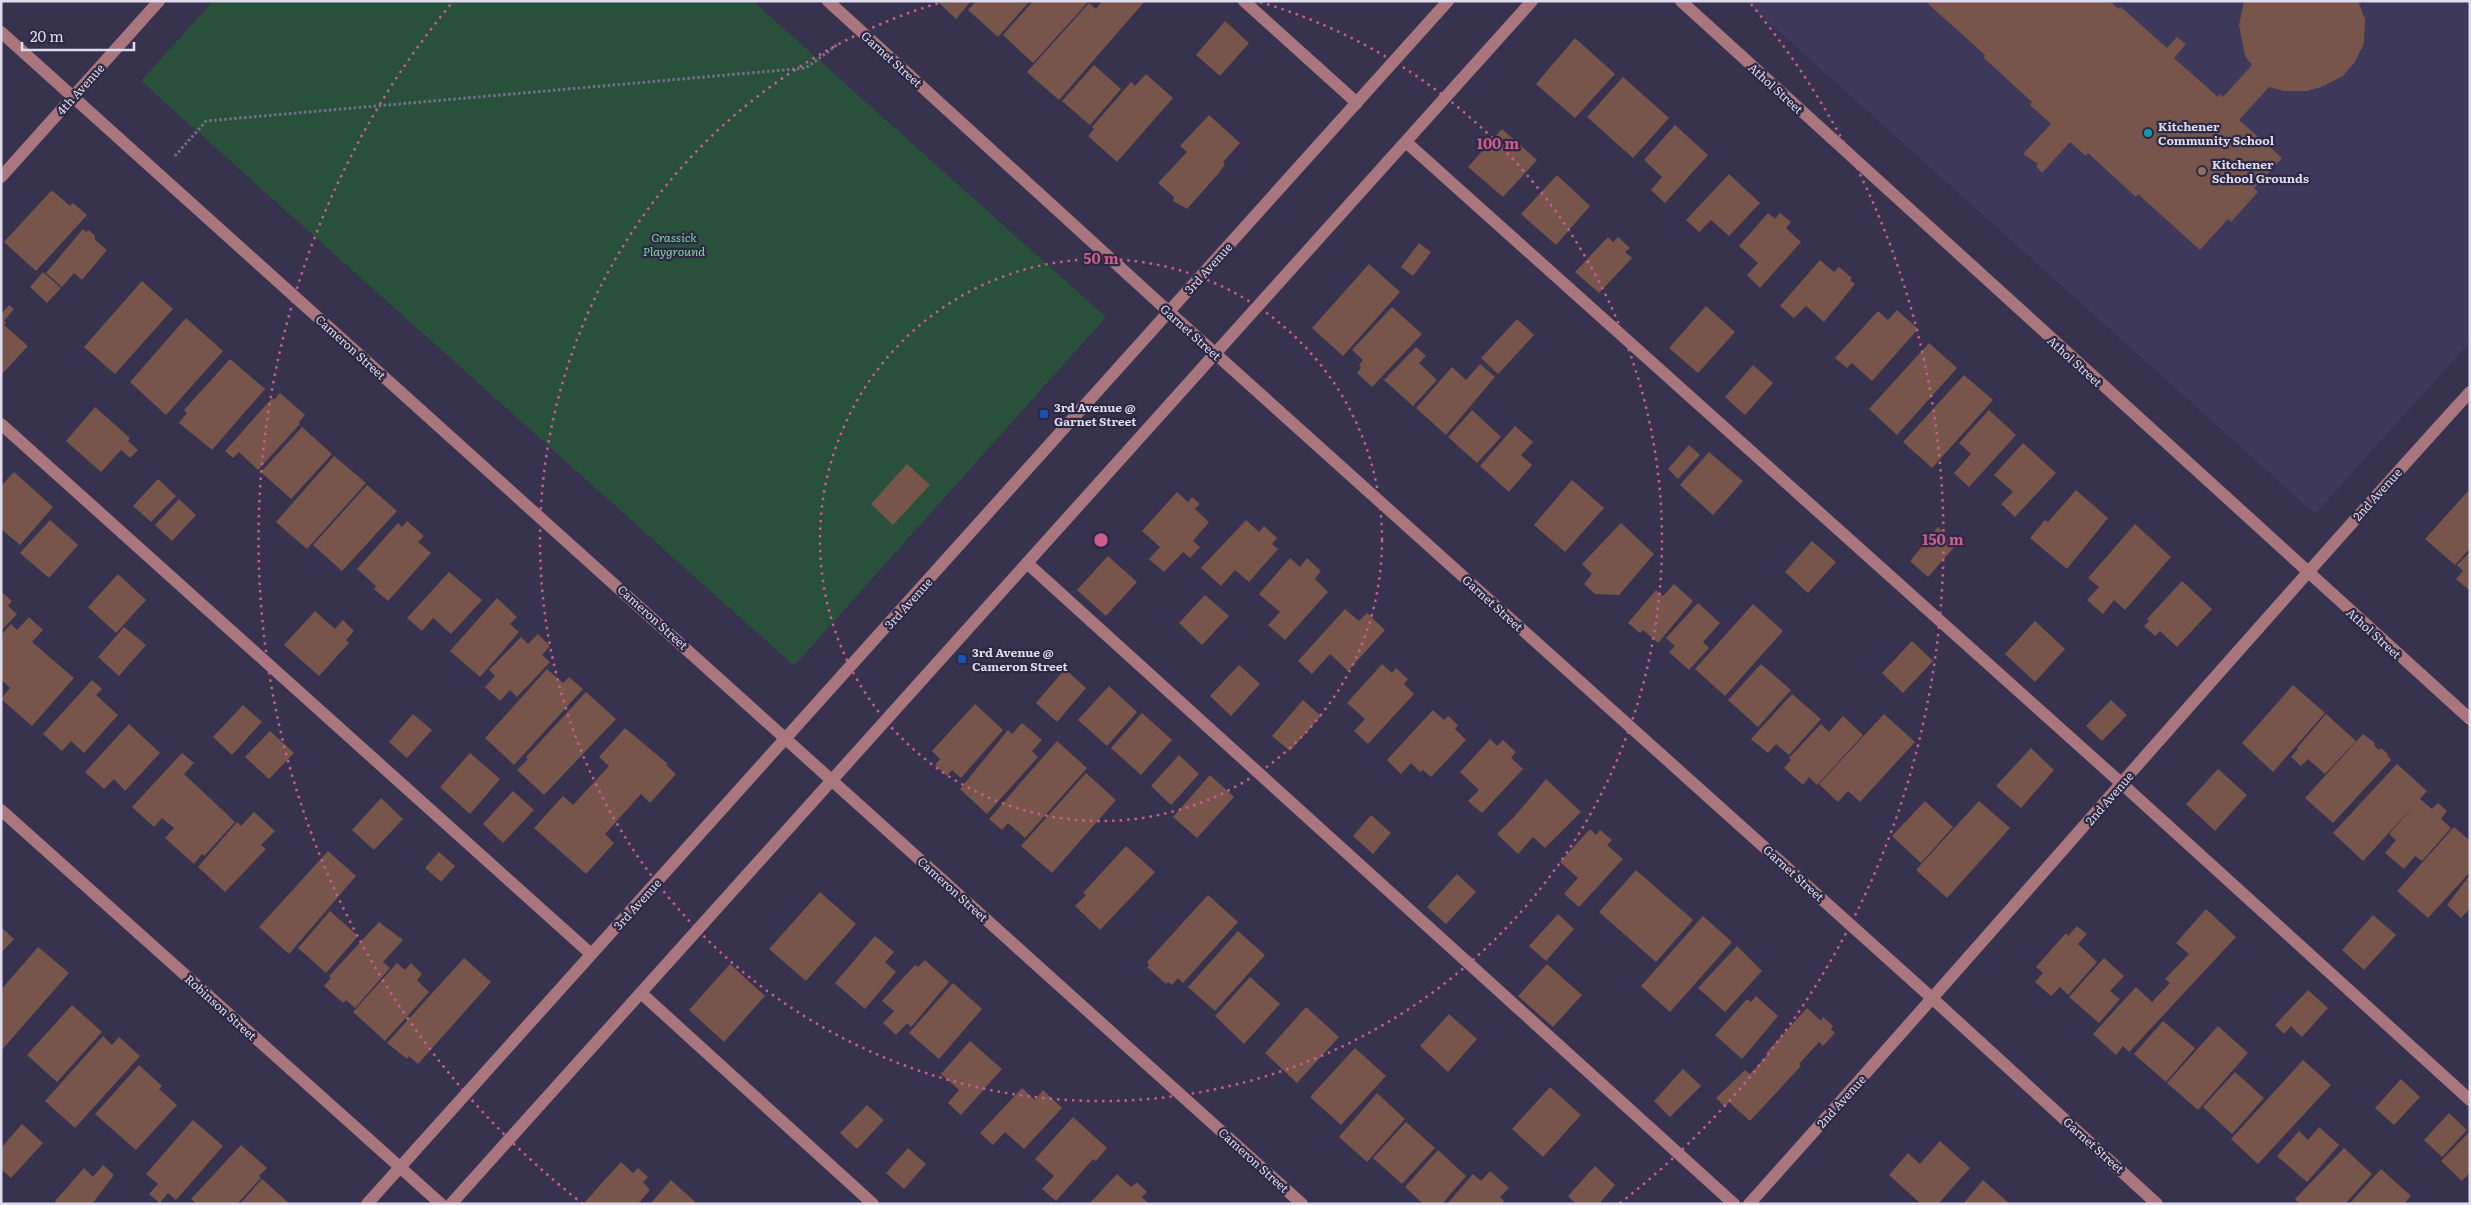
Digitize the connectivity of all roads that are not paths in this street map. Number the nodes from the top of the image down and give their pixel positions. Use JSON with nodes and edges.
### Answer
{"nodes":[{"id":1,"x":159,"y":1,"type":"edge"},
{"id":2,"x":828,"y":1,"type":"edge"},
{"id":3,"x":1244,"y":1,"type":"edge"},
{"id":4,"x":1448,"y":1,"type":"edge"},
{"id":5,"x":1532,"y":1,"type":"edge"},
{"id":6,"x":1681,"y":1,"type":"edge"},
{"id":7,"x":1,"y":32,"type":"edge"},
{"id":8,"x":73,"y":97,"type":"junction"},
{"id":9,"x":1357,"y":103,"type":"junction"},
{"id":10,"x":1406,"y":142,"type":"junction"},
{"id":11,"x":1,"y":177,"type":"edge"},
{"id":12,"x":1169,"y":312,"type":"junction"},
{"id":13,"x":1216,"y":354,"type":"junction"},
{"id":14,"x":2470,"y":392,"type":"edge"},
{"id":15,"x":1,"y":424,"type":"edge"},
{"id":16,"x":1027,"y":563,"type":"junction"},
{"id":17,"x":2306,"y":572,"type":"junction"},
{"id":18,"x":2470,"y":718,"type":"edge"},
{"id":19,"x":787,"y":737,"type":"junction"},
{"id":20,"x":833,"y":780,"type":"junction"},
{"id":21,"x":2122,"y":784,"type":"junction"},
{"id":22,"x":1,"y":810,"type":"edge"},
{"id":23,"x":591,"y":954,"type":"junction"},
{"id":24,"x":641,"y":993,"type":"junction"},
{"id":25,"x":1933,"y":999,"type":"junction"},
{"id":26,"x":2470,"y":1100,"type":"edge"},
{"id":27,"x":399,"y":1168,"type":"junction"},
{"id":28,"x":367,"y":1204,"type":"edge"},
{"id":29,"x":441,"y":1204,"type":"edge"},
{"id":30,"x":451,"y":1204,"type":"edge"},
{"id":31,"x":873,"y":1204,"type":"edge"},
{"id":32,"x":1302,"y":1204,"type":"edge"},
{"id":33,"x":1734,"y":1204,"type":"edge"},
{"id":34,"x":1749,"y":1204,"type":"edge"},
{"id":35,"x":2158,"y":1204,"type":"edge"}],
"edges":[{"from":1,"to":8,"type":"street","name":"4th Avenue"},
{"from":2,"to":12,"type":"street","name":"Garnet Street"},
{"from":3,"to":9,"type":"street"},
{"from":4,"to":9,"type":"street","name":"3rd Avenue"},
{"from":5,"to":10,"type":"street"},
{"from":6,"to":17,"type":"street","name":"Athol Street"},
{"from":7,"to":8,"type":"street","name":"Cameron Street"},
{"from":8,"to":11,"type":"street","name":"4th Avenue"},
{"from":8,"to":19,"type":"street","name":"Cameron Street"},
{"from":9,"to":12,"type":"street","name":"3rd Avenue"},
{"from":10,"to":13,"type":"street"},
{"from":10,"to":21,"type":"street"},
{"from":12,"to":13,"type":"street","name":"Garnet Street"},
{"from":12,"to":19,"type":"street","name":"3rd Avenue"},
{"from":13,"to":16,"type":"street"},
{"from":13,"to":25,"type":"street","name":"Garnet Street"},
{"from":14,"to":17,"type":"street","name":"2nd Avenue"},
{"from":15,"to":23,"type":"street"},
{"from":16,"to":20,"type":"street"},
{"from":16,"to":33,"type":"street"},
{"from":17,"to":18,"type":"street","name":"Athol Street"},
{"from":17,"to":21,"type":"street","name":"2nd Avenue"},
{"from":19,"to":20,"type":"street","name":"Cameron Street"},
{"from":19,"to":23,"type":"street","name":"3rd Avenue"},
{"from":20,"to":24,"type":"street"},
{"from":20,"to":32,"type":"street","name":"Cameron Street"},
{"from":21,"to":25,"type":"street","name":"2nd Avenue"},
{"from":21,"to":26,"type":"street"},
{"from":22,"to":27,"type":"street","name":"Robinson Street"},
{"from":23,"to":27,"type":"street","name":"3rd Avenue"},
{"from":24,"to":30,"type":"street"},
{"from":24,"to":31,"type":"street"},
{"from":25,"to":34,"type":"street","name":"2nd Avenue"},
{"from":25,"to":35,"type":"street","name":"Garnet Street"},
{"from":27,"to":28,"type":"street","name":"3rd Avenue"},
{"from":27,"to":29,"type":"street","name":"Robinson Street"}]}
